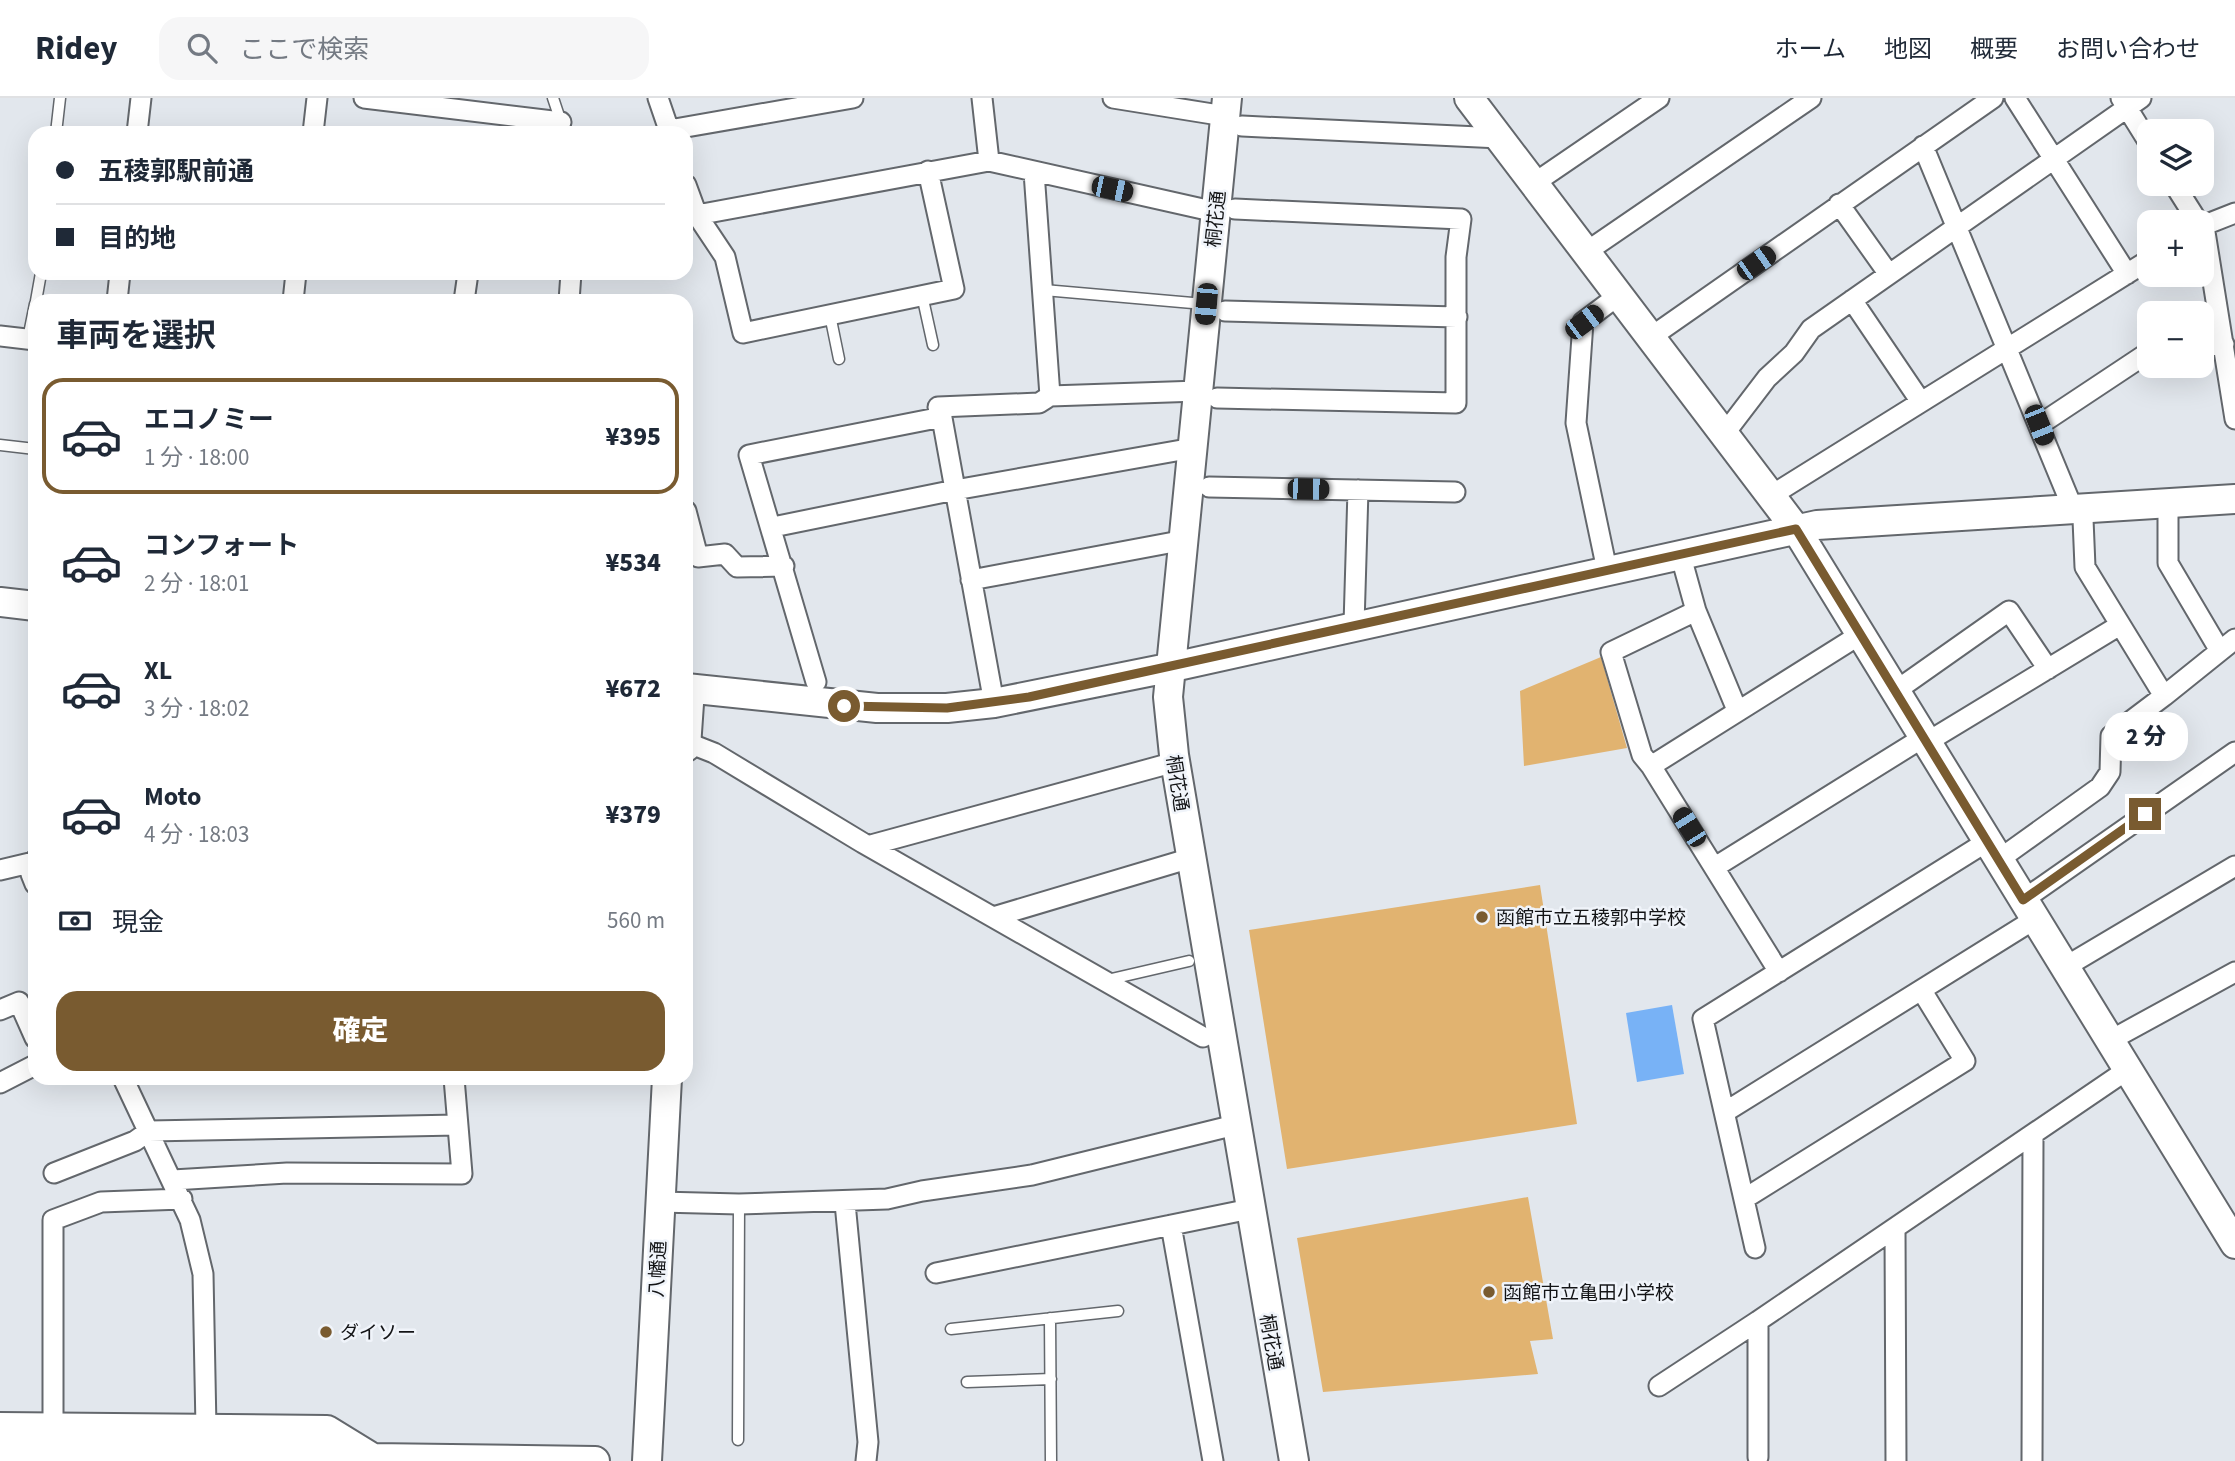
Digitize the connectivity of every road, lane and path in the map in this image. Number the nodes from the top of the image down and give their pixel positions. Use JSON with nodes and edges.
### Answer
{"nodes":[{"id":1,"x":60,"y":98,"type":"edge"},
{"id":2,"x":141,"y":98,"type":"edge"},
{"id":3,"x":317,"y":98,"type":"edge"},
{"id":4,"x":365,"y":98,"type":"edge"},
{"id":5,"x":553,"y":98,"type":"edge"},
{"id":6,"x":658,"y":98,"type":"edge"},
{"id":7,"x":853,"y":98,"type":"edge"},
{"id":8,"x":982,"y":98,"type":"edge"},
{"id":9,"x":1112,"y":98,"type":"edge"},
{"id":10,"x":1468,"y":98,"type":"edge"},
{"id":11,"x":1659,"y":98,"type":"edge"},
{"id":12,"x":1811,"y":98,"type":"edge"},
{"id":13,"x":1993,"y":98,"type":"edge"},
{"id":14,"x":2015,"y":98,"type":"edge"},
{"id":15,"x":421,"y":101,"type":"edge"},
{"id":16,"x":2129,"y":101,"type":"edge"},
{"id":17,"x":488,"y":113,"type":"junction"},
{"id":18,"x":1231,"y":114,"type":"edge"},
{"id":19,"x":2138,"y":119,"type":"edge"},
{"id":20,"x":561,"y":122,"type":"joint"},
{"id":21,"x":57,"y":126,"type":"edge"},
{"id":22,"x":138,"y":126,"type":"edge"},
{"id":23,"x":314,"y":126,"type":"edge"},
{"id":24,"x":486,"y":126,"type":"edge"},
{"id":25,"x":668,"y":126,"type":"edge"},
{"id":26,"x":693,"y":127,"type":"edge"},
{"id":27,"x":1500,"y":138,"type":"junction"},
{"id":28,"x":1923,"y":146,"type":"junction"},
{"id":29,"x":2053,"y":157,"type":"junction"},
{"id":30,"x":989,"y":161,"type":"junction"},
{"id":31,"x":928,"y":171,"type":"junction"},
{"id":32,"x":1034,"y":172,"type":"junction"},
{"id":33,"x":1533,"y":184,"type":"junction"},
{"id":34,"x":1839,"y":204,"type":"junction"},
{"id":35,"x":1225,"y":211,"type":"junction"},
{"id":36,"x":2235,"y":213,"type":"edge"},
{"id":37,"x":693,"y":216,"type":"edge"},
{"id":38,"x":693,"y":217,"type":"edge"},
{"id":39,"x":2214,"y":224,"type":"edge"},
{"id":40,"x":1955,"y":227,"type":"junction"},
{"id":41,"x":1586,"y":253,"type":"junction"},
{"id":42,"x":2137,"y":268,"type":"edge"},
{"id":43,"x":1888,"y":273,"type":"junction"},
{"id":44,"x":2127,"y":274,"type":"junction"},
{"id":45,"x":2214,"y":285,"type":"edge"},
{"id":46,"x":1044,"y":290,"type":"junction"},
{"id":47,"x":922,"y":295,"type":"junction"},
{"id":48,"x":1619,"y":295,"type":"junction"},
{"id":49,"x":1852,"y":300,"type":"junction"},
{"id":50,"x":1215,"y":308,"type":"junction"},
{"id":51,"x":830,"y":314,"type":"junction"},
{"id":52,"x":1457,"y":317,"type":"junction"},
{"id":53,"x":0,"y":336,"type":"edge"},
{"id":54,"x":1651,"y":337,"type":"junction"},
{"id":55,"x":28,"y":339,"type":"edge"},
{"id":56,"x":2224,"y":344,"type":"junction"},
{"id":57,"x":933,"y":345,"type":"dead end"},
{"id":58,"x":2214,"y":345,"type":"edge"},
{"id":59,"x":2005,"y":350,"type":"junction"},
{"id":60,"x":839,"y":359,"type":"dead end"},
{"id":61,"x":2137,"y":360,"type":"edge"},
{"id":62,"x":1208,"y":395,"type":"junction"},
{"id":63,"x":1050,"y":396,"type":"junction"},
{"id":64,"x":1922,"y":402,"type":"junction"},
{"id":65,"x":940,"y":410,"type":"junction"},
{"id":66,"x":2235,"y":419,"type":"edge"},
{"id":67,"x":2039,"y":425,"type":"junction"},
{"id":68,"x":1726,"y":433,"type":"junction"},
{"id":69,"x":0,"y":445,"type":"edge"},
{"id":70,"x":28,"y":448,"type":"edge"},
{"id":71,"x":1194,"y":448,"type":"junction"},
{"id":72,"x":1209,"y":487,"type":"dead end"},
{"id":73,"x":955,"y":490,"type":"junction"},
{"id":74,"x":1358,"y":490,"type":"junction"},
{"id":75,"x":1455,"y":492,"type":"dead end"},
{"id":76,"x":1772,"y":495,"type":"junction"},
{"id":77,"x":2235,"y":499,"type":"edge"},
{"id":78,"x":2078,"y":514,"type":"junction"},
{"id":79,"x":2168,"y":514,"type":"dead end"},
{"id":80,"x":773,"y":527,"type":"junction"},
{"id":81,"x":1796,"y":529,"type":"junction"},
{"id":82,"x":693,"y":537,"type":"edge"},
{"id":83,"x":1185,"y":540,"type":"junction"},
{"id":84,"x":1680,"y":554,"type":"junction"},
{"id":85,"x":784,"y":566,"type":"junction"},
{"id":86,"x":1607,"y":570,"type":"junction"},
{"id":87,"x":971,"y":580,"type":"junction"},
{"id":88,"x":0,"y":602,"type":"edge"},
{"id":89,"x":28,"y":605,"type":"edge"},
{"id":90,"x":1696,"y":611,"type":"junction"},
{"id":91,"x":1354,"y":625,"type":"junction"},
{"id":92,"x":2120,"y":625,"type":"junction"},
{"id":93,"x":1861,"y":634,"type":"junction"},
{"id":94,"x":2227,"y":645,"type":"edge"},
{"id":95,"x":1173,"y":667,"type":"junction"},
{"id":96,"x":2048,"y":669,"type":"junction"},
{"id":97,"x":816,"y":682,"type":"dead end"},
{"id":98,"x":1904,"y":685,"type":"dead end"},
{"id":99,"x":693,"y":689,"type":"edge"},
{"id":100,"x":2164,"y":696,"type":"junction"},
{"id":101,"x":994,"y":703,"type":"junction"},
{"id":102,"x":1737,"y":710,"type":"junction"},
{"id":103,"x":1930,"y":736,"type":"junction"},
{"id":104,"x":693,"y":747,"type":"edge"},
{"id":105,"x":2235,"y":752,"type":"edge"},
{"id":106,"x":1175,"y":762,"type":"junction"},
{"id":107,"x":1651,"y":766,"type":"junction"},
{"id":108,"x":872,"y":845,"type":"junction"},
{"id":109,"x":1998,"y":847,"type":"junction"},
{"id":110,"x":1191,"y":858,"type":"junction"},
{"id":111,"x":28,"y":863,"type":"edge"},
{"id":112,"x":2235,"y":866,"type":"edge"},
{"id":113,"x":1714,"y":867,"type":"junction"},
{"id":114,"x":0,"y":870,"type":"edge"},
{"id":115,"x":2029,"y":909,"type":"junction"},
{"id":116,"x":993,"y":916,"type":"junction"},
{"id":117,"x":1189,"y":961,"type":"dead end"},
{"id":118,"x":2065,"y":967,"type":"junction"},
{"id":119,"x":1779,"y":972,"type":"junction"},
{"id":120,"x":2235,"y":972,"type":"edge"},
{"id":121,"x":1105,"y":981,"type":"junction"},
{"id":122,"x":1922,"y":991,"type":"junction"},
{"id":123,"x":0,"y":1010,"type":"edge"},
{"id":124,"x":28,"y":1022,"type":"edge"},
{"id":125,"x":2120,"y":1035,"type":"dead end"},
{"id":126,"x":1203,"y":1037,"type":"dead end"},
{"id":127,"x":28,"y":1069,"type":"edge"},
{"id":128,"x":2127,"y":1070,"type":"junction"},
{"id":129,"x":0,"y":1083,"type":"edge"},
{"id":130,"x":126,"y":1085,"type":"edge"},
{"id":131,"x":454,"y":1085,"type":"edge"},
{"id":132,"x":667,"y":1085,"type":"edge"},
{"id":133,"x":1725,"y":1112,"type":"junction"},
{"id":134,"x":457,"y":1125,"type":"junction"},
{"id":135,"x":1236,"y":1125,"type":"junction"},
{"id":136,"x":149,"y":1131,"type":"junction"},
{"id":137,"x":2033,"y":1136,"type":"junction"},
{"id":138,"x":54,"y":1172,"type":"dead end"},
{"id":139,"x":173,"y":1180,"type":"junction"},
{"id":140,"x":182,"y":1199,"type":"junction"},
{"id":141,"x":1744,"y":1199,"type":"junction"},
{"id":142,"x":660,"y":1202,"type":"junction"},
{"id":143,"x":845,"y":1203,"type":"junction"},
{"id":144,"x":739,"y":1204,"type":"junction"},
{"id":145,"x":1250,"y":1209,"type":"junction"},
{"id":146,"x":1171,"y":1226,"type":"junction"},
{"id":147,"x":1895,"y":1229,"type":"junction"},
{"id":148,"x":2235,"y":1244,"type":"edge"},
{"id":149,"x":1755,"y":1248,"type":"dead end"},
{"id":150,"x":936,"y":1273,"type":"dead end"},
{"id":151,"x":1118,"y":1311,"type":"dead end"},
{"id":152,"x":1050,"y":1318,"type":"junction"},
{"id":153,"x":1758,"y":1321,"type":"junction"},
{"id":154,"x":951,"y":1329,"type":"dead end"},
{"id":155,"x":1051,"y":1379,"type":"junction"},
{"id":156,"x":967,"y":1382,"type":"dead end"},
{"id":157,"x":1659,"y":1387,"type":"dead end"},
{"id":158,"x":0,"y":1427,"type":"edge"},
{"id":159,"x":53,"y":1427,"type":"junction"},
{"id":160,"x":206,"y":1428,"type":"junction"},
{"id":161,"x":738,"y":1440,"type":"dead end"},
{"id":162,"x":0,"y":1453,"type":"edge"},
{"id":163,"x":372,"y":1457,"type":"junction"},
{"id":164,"x":1758,"y":1457,"type":"dead end"},
{"id":165,"x":495,"y":1460,"type":"edge"},
{"id":166,"x":595,"y":1461,"type":"edge"},
{"id":167,"x":647,"y":1461,"type":"edge"},
{"id":168,"x":866,"y":1461,"type":"edge"},
{"id":169,"x":1051,"y":1461,"type":"edge"},
{"id":170,"x":1213,"y":1461,"type":"edge"},
{"id":171,"x":1294,"y":1461,"type":"edge"},
{"id":172,"x":1896,"y":1461,"type":"edge"},
{"id":173,"x":2032,"y":1461,"type":"edge"}],
"edges":[{"from":1,"to":21,"type":"lane"},
{"from":2,"to":22,"type":"street"},
{"from":3,"to":23,"type":"street"},
{"from":4,"to":15,"type":"street"},
{"from":5,"to":20,"type":"lane"},
{"from":6,"to":25,"type":"street"},
{"from":7,"to":26,"type":"street"},
{"from":8,"to":30,"type":"street"},
{"from":9,"to":18,"type":"street"},
{"from":10,"to":27,"type":"street"},
{"from":11,"to":33,"type":"street"},
{"from":12,"to":41,"type":"street"},
{"from":13,"to":28,"type":"street"},
{"from":14,"to":29,"type":"street"},
{"from":15,"to":17,"type":"street"},
{"from":16,"to":19,"type":"street"},
{"from":16,"to":29,"type":"street"},
{"from":17,"to":20,"type":"street"},
{"from":17,"to":24,"type":"street"},
{"from":18,"to":27,"type":"street"},
{"from":18,"to":35,"type":"street","name":"桐花通"},
{"from":27,"to":33,"type":"street"},
{"from":28,"to":34,"type":"street"},
{"from":28,"to":40,"type":"street"},
{"from":29,"to":40,"type":"street"},
{"from":29,"to":44,"type":"street"},
{"from":30,"to":31,"type":"street"},
{"from":30,"to":32,"type":"street"},
{"from":31,"to":37,"type":"street"},
{"from":31,"to":47,"type":"street"},
{"from":32,"to":35,"type":"street"},
{"from":32,"to":46,"type":"street"},
{"from":33,"to":41,"type":"street"},
{"from":34,"to":43,"type":"street"},
{"from":34,"to":54,"type":"street"},
{"from":35,"to":50,"type":"street","name":"桐花通"},
{"from":35,"to":52,"type":"street"},
{"from":36,"to":39,"type":"street"},
{"from":38,"to":51,"type":"street"},
{"from":40,"to":43,"type":"street"},
{"from":40,"to":59,"type":"street"},
{"from":41,"to":48,"type":"street"},
{"from":42,"to":44,"type":"street"},
{"from":43,"to":49,"type":"street"},
{"from":44,"to":59,"type":"street"},
{"from":45,"to":56,"type":"street"},
{"from":46,"to":50,"type":"lane"},
{"from":46,"to":63,"type":"street"},
{"from":47,"to":51,"type":"street"},
{"from":47,"to":57,"type":"lane"},
{"from":48,"to":54,"type":"street"},
{"from":48,"to":86,"type":"street"},
{"from":49,"to":64,"type":"street"},
{"from":49,"to":68,"type":"street"},
{"from":50,"to":52,"type":"street"},
{"from":50,"to":62,"type":"street","name":"桐花通"},
{"from":51,"to":60,"type":"lane"},
{"from":52,"to":62,"type":"street"},
{"from":53,"to":55,"type":"street"},
{"from":54,"to":68,"type":"street"},
{"from":56,"to":58,"type":"street"},
{"from":56,"to":66,"type":"street"},
{"from":59,"to":64,"type":"street"},
{"from":59,"to":67,"type":"street"},
{"from":61,"to":67,"type":"street"},
{"from":62,"to":63,"type":"street"},
{"from":62,"to":71,"type":"street","name":"桐花通"},
{"from":63,"to":65,"type":"street"},
{"from":64,"to":76,"type":"street"},
{"from":65,"to":73,"type":"street"},
{"from":65,"to":80,"type":"street"},
{"from":67,"to":78,"type":"street"},
{"from":68,"to":76,"type":"street"},
{"from":69,"to":70,"type":"lane"},
{"from":71,"to":73,"type":"street"},
{"from":71,"to":83,"type":"street","name":"桐花通"},
{"from":72,"to":74,"type":"street"},
{"from":73,"to":80,"type":"street"},
{"from":73,"to":87,"type":"street"},
{"from":74,"to":75,"type":"street"},
{"from":74,"to":91,"type":"street"},
{"from":76,"to":81,"type":"street"},
{"from":77,"to":78,"type":"street"},
{"from":78,"to":81,"type":"street"},
{"from":78,"to":92,"type":"street"},
{"from":79,"to":94,"type":"street"},
{"from":80,"to":85,"type":"street"},
{"from":81,"to":84,"type":"street"},
{"from":81,"to":93,"type":"street"},
{"from":82,"to":85,"type":"street"},
{"from":83,"to":87,"type":"street"},
{"from":83,"to":95,"type":"street","name":"桐花通"},
{"from":84,"to":86,"type":"street"},
{"from":84,"to":90,"type":"street"},
{"from":85,"to":97,"type":"street"},
{"from":86,"to":91,"type":"street"},
{"from":87,"to":101,"type":"street"},
{"from":88,"to":89,"type":"street"},
{"from":90,"to":102,"type":"street"},
{"from":90,"to":107,"type":"street"},
{"from":91,"to":95,"type":"street"},
{"from":92,"to":96,"type":"street"},
{"from":92,"to":100,"type":"street"},
{"from":93,"to":102,"type":"street"},
{"from":93,"to":103,"type":"street"},
{"from":94,"to":100,"type":"street"},
{"from":95,"to":101,"type":"street"},
{"from":95,"to":106,"type":"street","name":"桐花通"},
{"from":96,"to":98,"type":"street"},
{"from":96,"to":103,"type":"street"},
{"from":99,"to":101,"type":"street"},
{"from":100,"to":109,"type":"street"},
{"from":102,"to":107,"type":"street"},
{"from":103,"to":109,"type":"street"},
{"from":103,"to":113,"type":"street"},
{"from":104,"to":108,"type":"street"},
{"from":105,"to":115,"type":"street"},
{"from":106,"to":108,"type":"street"},
{"from":106,"to":110,"type":"street","name":"桐花通"},
{"from":107,"to":113,"type":"street"},
{"from":108,"to":116,"type":"street"},
{"from":109,"to":115,"type":"street"},
{"from":109,"to":119,"type":"street"},
{"from":110,"to":116,"type":"street"},
{"from":110,"to":135,"type":"street","name":"桐花通"},
{"from":111,"to":114,"type":"street"},
{"from":112,"to":118,"type":"street"},
{"from":113,"to":119,"type":"street"},
{"from":115,"to":118,"type":"street"},
{"from":115,"to":122,"type":"street"},
{"from":116,"to":121,"type":"street"},
{"from":117,"to":121,"type":"lane"},
{"from":118,"to":128,"type":"street"},
{"from":119,"to":133,"type":"street"},
{"from":120,"to":125,"type":"street"},
{"from":121,"to":126,"type":"street"},
{"from":122,"to":133,"type":"street"},
{"from":122,"to":141,"type":"street"},
{"from":123,"to":124,"type":"street"},
{"from":127,"to":129,"type":"street"},
{"from":128,"to":137,"type":"street"},
{"from":128,"to":148,"type":"street"},
{"from":130,"to":136,"type":"street"},
{"from":131,"to":134,"type":"street"},
{"from":132,"to":142,"type":"street","name":"八幡通"},
{"from":133,"to":141,"type":"street"},
{"from":134,"to":136,"type":"street"},
{"from":134,"to":139,"type":"street"},
{"from":135,"to":143,"type":"street"},
{"from":135,"to":145,"type":"street","name":"桐花通"},
{"from":136,"to":138,"type":"street"},
{"from":136,"to":139,"type":"street"},
{"from":137,"to":147,"type":"street"},
{"from":137,"to":173,"type":"street"},
{"from":139,"to":140,"type":"street"},
{"from":140,"to":159,"type":"street"},
{"from":140,"to":160,"type":"street"},
{"from":141,"to":149,"type":"street"},
{"from":142,"to":144,"type":"street"},
{"from":142,"to":167,"type":"street","name":"八幡通"},
{"from":143,"to":144,"type":"street"},
{"from":143,"to":168,"type":"street"},
{"from":144,"to":161,"type":"lane"},
{"from":145,"to":146,"type":"street"},
{"from":145,"to":171,"type":"street","name":"桐花通"},
{"from":146,"to":150,"type":"street"},
{"from":146,"to":170,"type":"street"},
{"from":147,"to":153,"type":"street"},
{"from":147,"to":172,"type":"street"},
{"from":151,"to":152,"type":"lane"},
{"from":152,"to":154,"type":"lane"},
{"from":152,"to":155,"type":"lane"},
{"from":153,"to":157,"type":"street"},
{"from":153,"to":164,"type":"street"},
{"from":155,"to":156,"type":"lane"},
{"from":155,"to":169,"type":"lane"},
{"from":158,"to":159,"type":"street"},
{"from":159,"to":160,"type":"street"},
{"from":160,"to":163,"type":"street"},
{"from":162,"to":163,"type":"street"},
{"from":163,"to":165,"type":"street"},
{"from":165,"to":166,"type":"street"}]}
